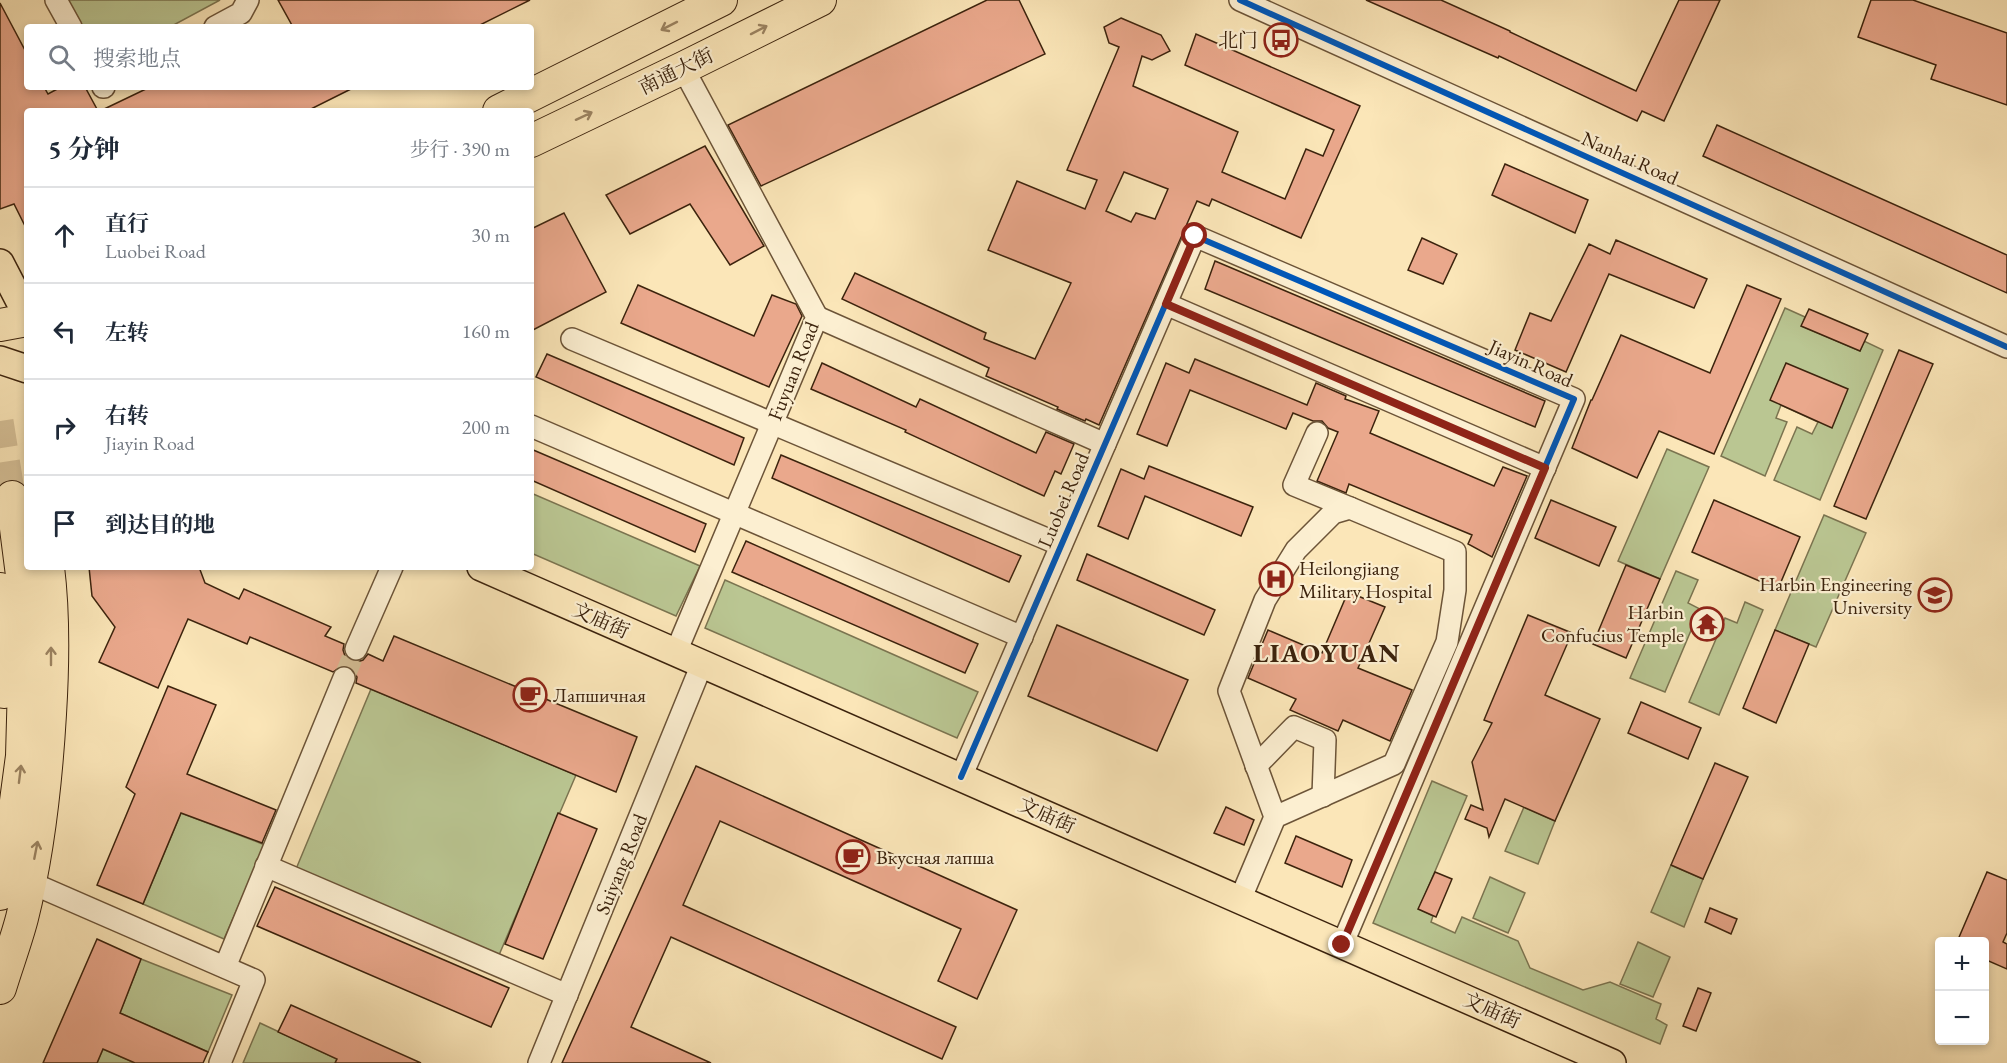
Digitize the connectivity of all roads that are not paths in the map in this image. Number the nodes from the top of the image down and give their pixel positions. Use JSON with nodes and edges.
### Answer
{"nodes":[{"id":1,"x":56,"y":0,"type":"edge"},
{"id":2,"x":248,"y":0,"type":"edge"},
{"id":3,"x":721,"y":0,"type":"edge"},
{"id":4,"x":820,"y":0,"type":"edge"},
{"id":5,"x":1240,"y":0,"type":"edge"},
{"id":6,"x":69,"y":24,"type":"edge"},
{"id":7,"x":221,"y":24,"type":"edge"},
{"id":8,"x":683,"y":68,"type":"junction"},
{"id":9,"x":505,"y":108,"type":"edge"},
{"id":10,"x":534,"y":140,"type":"edge"},
{"id":11,"x":1195,"y":236,"type":"joint"},
{"id":12,"x":0,"y":263,"type":"edge"},
{"id":13,"x":1166,"y":304,"type":"junction"},
{"id":14,"x":24,"y":309,"type":"edge"},
{"id":15,"x":817,"y":317,"type":"junction"},
{"id":16,"x":24,"y":321,"type":"edge"},
{"id":17,"x":0,"y":325,"type":"edge"},
{"id":18,"x":572,"y":339,"type":"dead end"},
{"id":19,"x":2007,"y":346,"type":"edge"},
{"id":20,"x":0,"y":360,"type":"edge"},
{"id":21,"x":24,"y":368,"type":"edge"},
{"id":22,"x":24,"y":376,"type":"edge"},
{"id":23,"x":0,"y":380,"type":"edge"},
{"id":24,"x":772,"y":422,"type":"junction"},
{"id":25,"x":534,"y":427,"type":"edge"},
{"id":26,"x":1317,"y":433,"type":"dead end"},
{"id":27,"x":1105,"y":444,"type":"junction"},
{"id":28,"x":1545,"y":468,"type":"junction"},
{"id":29,"x":12,"y":498,"type":"tunnel mouth"},
{"id":30,"x":1350,"y":508,"type":"junction"},
{"id":31,"x":734,"y":513,"type":"junction"},
{"id":32,"x":1061,"y":545,"type":"junction"},
{"id":33,"x":48,"y":570,"type":"edge"},
{"id":34,"x":391,"y":570,"type":"edge"},
{"id":35,"x":488,"y":570,"type":"edge"},
{"id":36,"x":0,"y":588,"type":"edge"},
{"id":37,"x":1022,"y":637,"type":"junction"},
{"id":38,"x":356,"y":649,"type":"tunnel mouth"},
{"id":39,"x":676,"y":652,"type":"junction"},
{"id":40,"x":702,"y":664,"type":"junction"},
{"id":41,"x":344,"y":678,"type":"tunnel mouth"},
{"id":42,"x":0,"y":762,"type":"edge"},
{"id":43,"x":1256,"y":766,"type":"junction"},
{"id":44,"x":961,"y":777,"type":"junction"},
{"id":45,"x":1323,"y":796,"type":"junction"},
{"id":46,"x":1275,"y":817,"type":"junction"},
{"id":47,"x":266,"y":866,"type":"junction"},
{"id":48,"x":29,"y":882,"type":"junction"},
{"id":49,"x":0,"y":894,"type":"edge"},
{"id":50,"x":1240,"y":900,"type":"junction"},
{"id":51,"x":1342,"y":945,"type":"junction"},
{"id":52,"x":225,"y":967,"type":"junction"},
{"id":53,"x":0,"y":988,"type":"edge"},
{"id":54,"x":567,"y":995,"type":"junction"},
{"id":55,"x":220,"y":1063,"type":"edge"},
{"id":56,"x":539,"y":1063,"type":"edge"},
{"id":57,"x":1612,"y":1063,"type":"edge"}],
"edges":[{"from":1,"to":6,"type":"street"},
{"from":2,"to":7,"type":"street"},
{"from":3,"to":9,"type":"highway","one_way":true},
{"from":8,"to":4,"type":"highway","name":"南通大街","one_way":true},
{"from":5,"to":19,"type":"street","name":"Nanhai Road"},
{"from":10,"to":8,"type":"highway","name":"南通大街","one_way":true},
{"from":8,"to":15,"type":"street","name":"Fuyuan Road"},
{"from":11,"to":13,"type":"street","name":"Luobei Road"},
{"from":11,"to":28,"type":"street","name":"Jiayin Road"},
{"from":12,"to":14,"type":"main road"},
{"from":13,"to":27,"type":"street","name":"Luobei Road"},
{"from":13,"to":28,"type":"street"},
{"from":15,"to":24,"type":"street","name":"Fuyuan Road"},
{"from":15,"to":27,"type":"street"},
{"from":16,"to":17,"type":"highway"},
{"from":18,"to":24,"type":"street"},
{"from":20,"to":21,"type":"main road"},
{"from":22,"to":23,"type":"main road"},
{"from":24,"to":31,"type":"street","name":"Fuyuan Road"},
{"from":24,"to":32,"type":"street"},
{"from":25,"to":31,"type":"street"},
{"from":26,"to":30,"type":"street"},
{"from":27,"to":32,"type":"street","name":"Luobei Road"},
{"from":28,"to":51,"type":"street","name":"Jiayin Road"},
{"from":49,"to":29,"type":"highway","one_way":true},
{"from":30,"to":43,"type":"street"},
{"from":30,"to":45,"type":"street"},
{"from":31,"to":37,"type":"street"},
{"from":31,"to":39,"type":"street","name":"Fuyuan Road"},
{"from":32,"to":37,"type":"street","name":"Luobei Road"},
{"from":48,"to":33,"type":"highway","one_way":true},
{"from":34,"to":38,"type":"street"},
{"from":35,"to":39,"type":"main road","name":"文庙街"},
{"from":36,"to":42,"type":"highway"},
{"from":37,"to":44,"type":"street","name":"Luobei Road"},
{"from":39,"to":40,"type":"main road","name":"文庙街"},
{"from":40,"to":44,"type":"main road","name":"文庙街"},
{"from":40,"to":54,"type":"street","name":"Suiyang Road"},
{"from":41,"to":47,"type":"street"},
{"from":43,"to":45,"type":"street"},
{"from":43,"to":46,"type":"street"},
{"from":44,"to":50,"type":"main road","name":"文庙街"},
{"from":45,"to":46,"type":"street"},
{"from":46,"to":50,"type":"street"},
{"from":47,"to":52,"type":"street"},
{"from":47,"to":54,"type":"street"},
{"from":48,"to":52,"type":"street"},
{"from":48,"to":53,"type":"highway"},
{"from":50,"to":51,"type":"main road","name":"文庙街"},
{"from":51,"to":57,"type":"main road","name":"文庙街"},
{"from":52,"to":55,"type":"street"},
{"from":54,"to":56,"type":"street","name":"Suiyang Road"}]}
